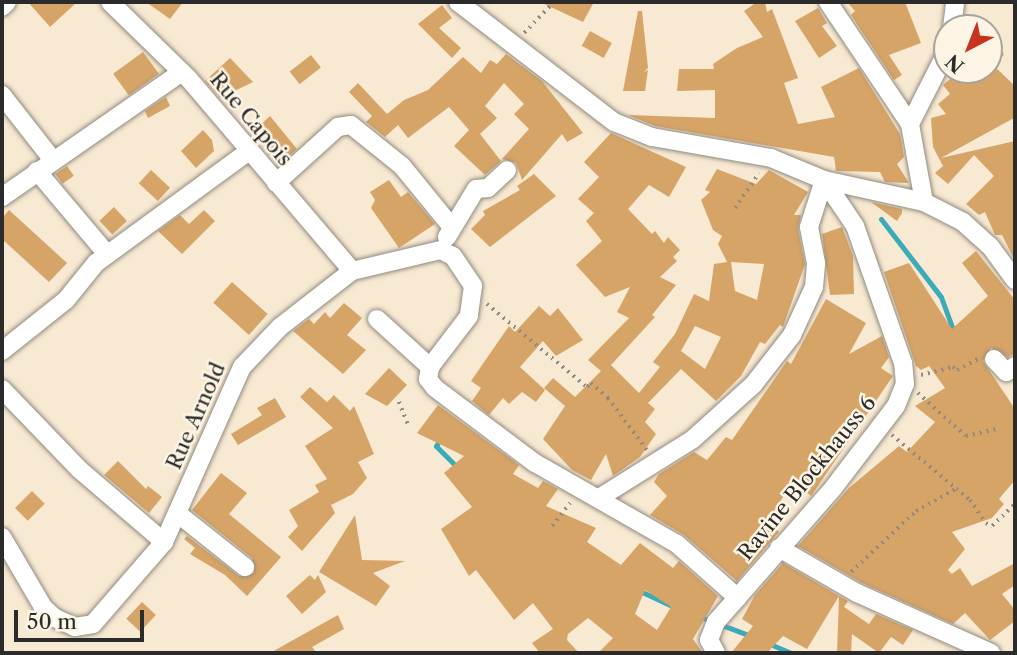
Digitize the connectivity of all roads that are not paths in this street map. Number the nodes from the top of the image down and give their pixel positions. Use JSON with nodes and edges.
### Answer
{"nodes":[{"id":1,"x":8,"y":2,"type":"edge"},
{"id":2,"x":110,"y":2,"type":"edge"},
{"id":3,"x":458,"y":2,"type":"edge"},
{"id":4,"x":828,"y":2,"type":"edge"},
{"id":5,"x":2,"y":7,"type":"edge"},
{"id":6,"x":182,"y":72,"type":"junction"},
{"id":7,"x":933,"y":79,"type":"edge"},
{"id":8,"x":2,"y":95,"type":"edge"},
{"id":9,"x":910,"y":124,"type":"junction"},
{"id":10,"x":249,"y":151,"type":"junction"},
{"id":11,"x":52,"y":159,"type":"junction"},
{"id":12,"x":507,"y":170,"type":"dead end"},
{"id":13,"x":37,"y":171,"type":"junction"},
{"id":14,"x":824,"y":180,"type":"junction"},
{"id":15,"x":276,"y":183,"type":"junction"},
{"id":16,"x":2,"y":197,"type":"edge"},
{"id":17,"x":924,"y":202,"type":"junction"},
{"id":18,"x":451,"y":226,"type":"junction"},
{"id":19,"x":441,"y":250,"type":"junction"},
{"id":20,"x":107,"y":254,"type":"junction"},
{"id":21,"x":352,"y":271,"type":"junction"},
{"id":22,"x":1015,"y":280,"type":"edge"},
{"id":23,"x":377,"y":319,"type":"dead end"},
{"id":24,"x":2,"y":351,"type":"edge"},
{"id":25,"x":995,"y":359,"type":"dead end"},
{"id":26,"x":1015,"y":366,"type":"edge"},
{"id":27,"x":429,"y":373,"type":"junction"},
{"id":28,"x":2,"y":389,"type":"edge"},
{"id":29,"x":599,"y":498,"type":"junction"},
{"id":30,"x":177,"y":513,"type":"junction"},
{"id":31,"x":2,"y":537,"type":"edge"},
{"id":32,"x":164,"y":542,"type":"junction"},
{"id":33,"x":779,"y":548,"type":"junction"},
{"id":34,"x":245,"y":567,"type":"dead end"},
{"id":35,"x":738,"y":598,"type":"junction"},
{"id":36,"x":713,"y":647,"type":"edge"},
{"id":37,"x":990,"y":653,"type":"edge"}],
"edges":[{"from":1,"to":5,"type":"street"},
{"from":2,"to":6,"type":"street","name":"Rue Capois"},
{"from":3,"to":14,"type":"street"},
{"from":4,"to":9,"type":"street"},
{"from":6,"to":10,"type":"street","name":"Rue Capois"},
{"from":6,"to":11,"type":"street"},
{"from":7,"to":9,"type":"street"},
{"from":8,"to":11,"type":"street"},
{"from":9,"to":17,"type":"street"},
{"from":10,"to":15,"type":"street","name":"Rue Capois"},
{"from":10,"to":20,"type":"street"},
{"from":11,"to":13,"type":"street"},
{"from":12,"to":18,"type":"street"},
{"from":13,"to":16,"type":"street"},
{"from":13,"to":20,"type":"street"},
{"from":14,"to":17,"type":"street"},
{"from":14,"to":29,"type":"street"},
{"from":14,"to":33,"type":"street","name":"Ravine Blockhauss 6"},
{"from":15,"to":18,"type":"street"},
{"from":15,"to":21,"type":"street","name":"Rue Capois"},
{"from":17,"to":22,"type":"street"},
{"from":18,"to":19,"type":"street"},
{"from":19,"to":21,"type":"street","name":"Rue Arnold"},
{"from":19,"to":27,"type":"street"},
{"from":20,"to":24,"type":"street"},
{"from":21,"to":30,"type":"street","name":"Rue Arnold"},
{"from":23,"to":27,"type":"street"},
{"from":25,"to":26,"type":"street"},
{"from":27,"to":29,"type":"street"},
{"from":28,"to":32,"type":"street"},
{"from":29,"to":35,"type":"street"},
{"from":30,"to":32,"type":"street","name":"Rue Arnold"},
{"from":30,"to":34,"type":"street"},
{"from":31,"to":32,"type":"street","name":"Rue Arnold"},
{"from":33,"to":35,"type":"street","name":"Ravine Blockhauss 6"},
{"from":33,"to":37,"type":"street"},
{"from":35,"to":36,"type":"street","name":"Ravine Blockhauss 6"}]}
